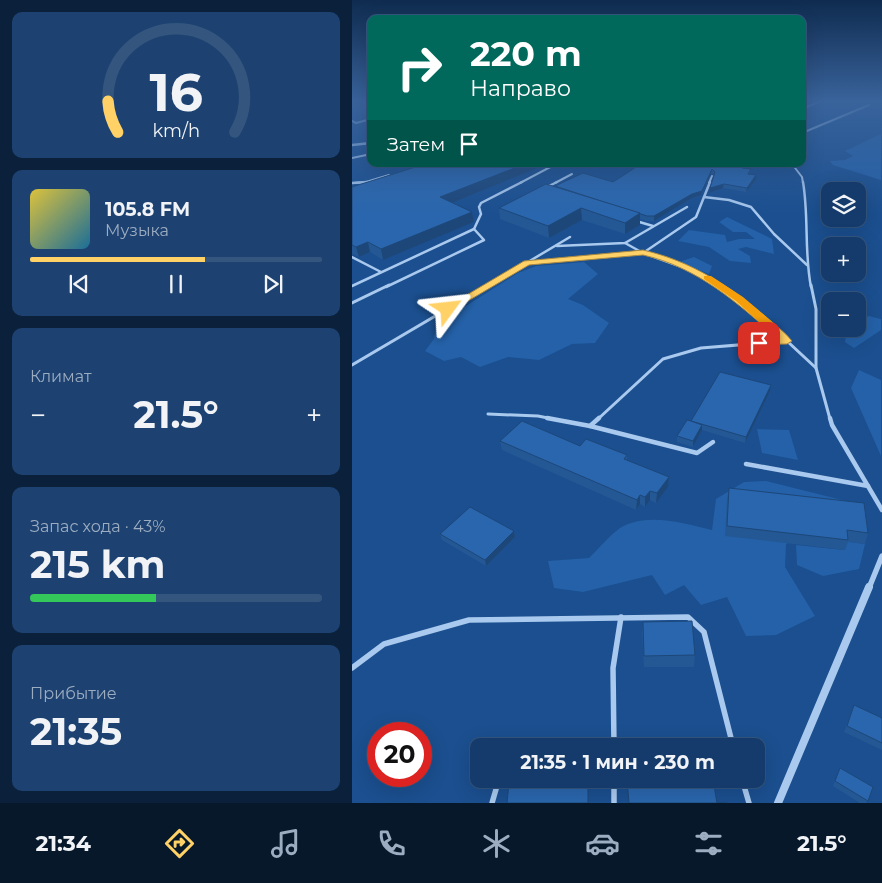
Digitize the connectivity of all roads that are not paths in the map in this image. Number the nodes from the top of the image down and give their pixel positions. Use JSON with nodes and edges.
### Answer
{"nodes":[{"id":1,"x":367,"y":143,"type":"edge"},
{"id":2,"x":352,"y":145,"type":"edge"},
{"id":3,"x":367,"y":155,"type":"edge"},
{"id":4,"x":352,"y":158,"type":"edge"},
{"id":5,"x":550,"y":167,"type":"edge"},
{"id":6,"x":794,"y":167,"type":"edge"},
{"id":7,"x":393,"y":174,"type":"edge"},
{"id":8,"x":572,"y":174,"type":"dead end"},
{"id":9,"x":712,"y":176,"type":"edge"},
{"id":10,"x":352,"y":182,"type":"edge"},
{"id":11,"x":551,"y":193,"type":"edge"},
{"id":12,"x":704,"y":197,"type":"junction"},
{"id":13,"x":687,"y":206,"type":"dead end"},
{"id":14,"x":635,"y":220,"type":"edge"},
{"id":15,"x":653,"y":226,"type":"junction"},
{"id":16,"x":474,"y":229,"type":"junction"},
{"id":17,"x":570,"y":237,"type":"dead end"},
{"id":18,"x":625,"y":243,"type":"junction"},
{"id":19,"x":555,"y":246,"type":"junction"},
{"id":20,"x":643,"y":253,"type":"junction"},
{"id":21,"x":352,"y":257,"type":"edge"},
{"id":22,"x":527,"y":262,"type":"junction"},
{"id":23,"x":807,"y":265,"type":"junction"},
{"id":24,"x":381,"y":272,"type":"junction"},
{"id":25,"x":352,"y":286,"type":"edge"},
{"id":26,"x":352,"y":303,"type":"edge"},
{"id":27,"x":787,"y":341,"type":"junction"},
{"id":28,"x":352,"y":365,"type":"edge"},
{"id":29,"x":816,"y":368,"type":"junction"},
{"id":30,"x":488,"y":414,"type":"dead end"},
{"id":31,"x":590,"y":426,"type":"junction"},
{"id":32,"x":714,"y":442,"type":"dead end"},
{"id":33,"x":746,"y":464,"type":"dead end"},
{"id":34,"x":868,"y":486,"type":"junction"},
{"id":35,"x":882,"y":510,"type":"edge"},
{"id":36,"x":882,"y":556,"type":"edge"},
{"id":37,"x":621,"y":617,"type":"junction"},
{"id":38,"x":352,"y":668,"type":"edge"},
{"id":39,"x":614,"y":738,"type":"edge"},
{"id":40,"x":732,"y":738,"type":"edge"},
{"id":41,"x":496,"y":788,"type":"edge"},
{"id":42,"x":614,"y":788,"type":"edge"},
{"id":43,"x":745,"y":788,"type":"edge"},
{"id":44,"x":492,"y":803,"type":"edge"},
{"id":45,"x":614,"y":803,"type":"edge"},
{"id":46,"x":749,"y":803,"type":"edge"},
{"id":47,"x":778,"y":803,"type":"edge"}],
"edges":[{"from":1,"to":2,"type":"street"},
{"from":3,"to":4,"type":"lane"},
{"from":5,"to":16,"type":"lane"},
{"from":6,"to":23,"type":"lane"},
{"from":7,"to":10,"type":"lane"},
{"from":8,"to":11,"type":"lane"},
{"from":9,"to":12,"type":"lane"},
{"from":12,"to":20,"type":"lane"},
{"from":12,"to":23,"type":"lane"},
{"from":13,"to":15,"type":"lane"},
{"from":14,"to":15,"type":"lane"},
{"from":15,"to":18,"type":"lane"},
{"from":16,"to":24,"type":"lane"},
{"from":16,"to":26,"type":"lane"},
{"from":17,"to":19,"type":"lane"},
{"from":18,"to":19,"type":"lane"},
{"from":18,"to":20,"type":"lane"},
{"from":19,"to":22,"type":"lane"},
{"from":20,"to":22,"type":"lane"},
{"from":20,"to":27,"type":"lane"},
{"from":21,"to":24,"type":"lane"},
{"from":22,"to":28,"type":"lane"},
{"from":23,"to":29,"type":"lane"},
{"from":24,"to":25,"type":"lane"},
{"from":27,"to":29,"type":"lane"},
{"from":27,"to":31,"type":"lane"},
{"from":29,"to":34,"type":"lane"},
{"from":30,"to":31,"type":"lane"},
{"from":31,"to":32,"type":"lane"},
{"from":33,"to":34,"type":"lane"},
{"from":34,"to":35,"type":"lane"},
{"from":36,"to":47,"type":"street"},
{"from":37,"to":38,"type":"lane"},
{"from":37,"to":39,"type":"lane"},
{"from":37,"to":40,"type":"lane"},
{"from":41,"to":44,"type":"lane"},
{"from":42,"to":45,"type":"lane"},
{"from":43,"to":46,"type":"lane"}]}
